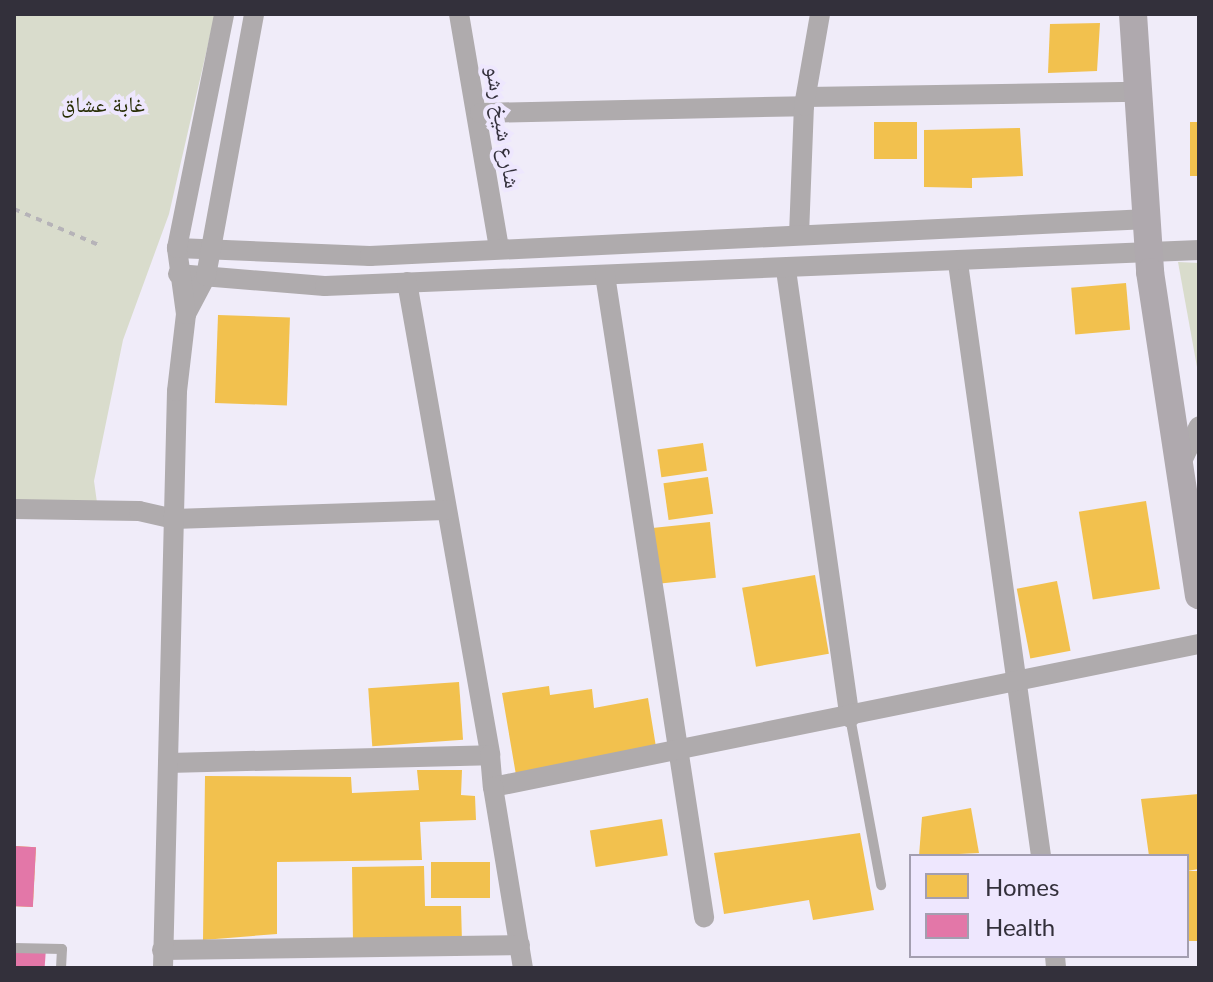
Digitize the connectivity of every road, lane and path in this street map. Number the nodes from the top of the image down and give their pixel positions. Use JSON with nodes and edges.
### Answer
{"nodes":[{"id":1,"x":224,"y":14,"type":"edge"},
{"id":2,"x":254,"y":14,"type":"edge"},
{"id":3,"x":459,"y":14,"type":"edge"},
{"id":4,"x":820,"y":14,"type":"edge"},
{"id":5,"x":1133,"y":14,"type":"edge"},
{"id":6,"x":1137,"y":92,"type":"junction"},
{"id":7,"x":805,"y":101,"type":"junction"},
{"id":8,"x":480,"y":113,"type":"junction"},
{"id":9,"x":14,"y":209,"type":"edge"},
{"id":10,"x":1148,"y":219,"type":"junction"},
{"id":11,"x":799,"y":235,"type":"junction"},
{"id":12,"x":101,"y":246,"type":"dead end"},
{"id":13,"x":177,"y":248,"type":"junction"},
{"id":14,"x":499,"y":248,"type":"junction"},
{"id":15,"x":1149,"y":249,"type":"junction"},
{"id":16,"x":1199,"y":250,"type":"edge"},
{"id":17,"x":206,"y":252,"type":"junction"},
{"id":18,"x":958,"y":263,"type":"junction"},
{"id":19,"x":786,"y":270,"type":"junction"},
{"id":20,"x":178,"y":274,"type":"junction"},
{"id":21,"x":605,"y":275,"type":"junction"},
{"id":22,"x":206,"y":276,"type":"junction"},
{"id":23,"x":407,"y":282,"type":"junction"},
{"id":24,"x":186,"y":314,"type":"junction"},
{"id":25,"x":1199,"y":426,"type":"edge"},
{"id":26,"x":1177,"y":470,"type":"junction"},
{"id":27,"x":14,"y":509,"type":"edge"},
{"id":28,"x":446,"y":510,"type":"junction"},
{"id":29,"x":174,"y":519,"type":"junction"},
{"id":30,"x":1199,"y":595,"type":"edge"},
{"id":31,"x":1199,"y":644,"type":"edge"},
{"id":32,"x":1018,"y":680,"type":"junction"},
{"id":33,"x":850,"y":717,"type":"junction"},
{"id":34,"x":674,"y":752,"type":"junction"},
{"id":35,"x":490,"y":755,"type":"junction"},
{"id":36,"x":168,"y":763,"type":"junction"},
{"id":37,"x":493,"y":787,"type":"junction"},
{"id":38,"x":1041,"y":854,"type":"edge"},
{"id":39,"x":881,"y":885,"type":"dead end"},
{"id":40,"x":704,"y":917,"type":"dead end"},
{"id":41,"x":520,"y":945,"type":"junction"},
{"id":42,"x":14,"y":948,"type":"edge"},
{"id":43,"x":162,"y":959,"type":"edge"},
{"id":44,"x":61,"y":968,"type":"edge"},
{"id":45,"x":523,"y":968,"type":"edge"}],
"edges":[{"from":1,"to":13,"type":"street"},
{"from":2,"to":17,"type":"street"},
{"from":3,"to":8,"type":"street","name":"شارع شيخ رشو"},
{"from":4,"to":7,"type":"street"},
{"from":5,"to":6,"type":"main road"},
{"from":6,"to":7,"type":"street"},
{"from":6,"to":10,"type":"main road"},
{"from":7,"to":8,"type":"street"},
{"from":7,"to":11,"type":"street"},
{"from":8,"to":14,"type":"street","name":"شارع شيخ رشو"},
{"from":9,"to":12,"type":"path"},
{"from":10,"to":11,"type":"street"},
{"from":10,"to":15,"type":"main road"},
{"from":11,"to":14,"type":"street"},
{"from":13,"to":17,"type":"street"},
{"from":13,"to":20,"type":"street"},
{"from":14,"to":17,"type":"street"},
{"from":15,"to":16,"type":"street"},
{"from":15,"to":18,"type":"street"},
{"from":15,"to":26,"type":"main road"},
{"from":17,"to":22,"type":"street"},
{"from":18,"to":19,"type":"street"},
{"from":18,"to":32,"type":"street"},
{"from":19,"to":21,"type":"street"},
{"from":19,"to":33,"type":"street"},
{"from":20,"to":22,"type":"street"},
{"from":20,"to":24,"type":"street"},
{"from":21,"to":23,"type":"street"},
{"from":21,"to":34,"type":"street"},
{"from":22,"to":23,"type":"street"},
{"from":22,"to":24,"type":"street"},
{"from":23,"to":28,"type":"street"},
{"from":24,"to":29,"type":"street"},
{"from":25,"to":26,"type":"street"},
{"from":26,"to":30,"type":"main road"},
{"from":27,"to":29,"type":"street"},
{"from":28,"to":29,"type":"street"},
{"from":28,"to":35,"type":"street"},
{"from":29,"to":36,"type":"street"},
{"from":31,"to":32,"type":"street"},
{"from":32,"to":33,"type":"street"},
{"from":32,"to":38,"type":"street"},
{"from":33,"to":34,"type":"street"},
{"from":33,"to":39,"type":"lane"},
{"from":34,"to":37,"type":"street"},
{"from":34,"to":40,"type":"street"},
{"from":35,"to":36,"type":"street"},
{"from":35,"to":37,"type":"street"},
{"from":36,"to":43,"type":"street"},
{"from":37,"to":41,"type":"street"},
{"from":41,"to":43,"type":"street"},
{"from":41,"to":45,"type":"street"},
{"from":42,"to":44,"type":"lane"}]}
